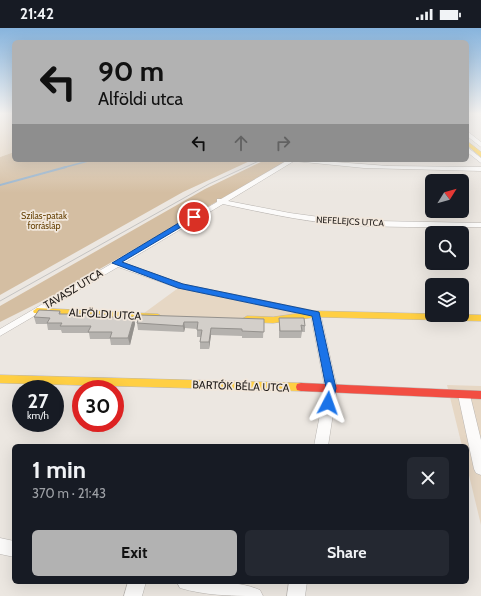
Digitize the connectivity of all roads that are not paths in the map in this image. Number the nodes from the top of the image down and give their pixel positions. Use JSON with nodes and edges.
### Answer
{"nodes":[{"id":1,"x":469,"y":144,"type":"edge"},
{"id":2,"x":469,"y":151,"type":"edge"},
{"id":3,"x":481,"y":155,"type":"edge"},
{"id":4,"x":481,"y":161,"type":"edge"},
{"id":5,"x":288,"y":162,"type":"edge"},
{"id":6,"x":310,"y":162,"type":"edge"},
{"id":7,"x":481,"y":168,"type":"edge"},
{"id":8,"x":220,"y":201,"type":"junction"},
{"id":9,"x":481,"y":225,"type":"edge"},
{"id":10,"x":116,"y":263,"type":"junction"},
{"id":11,"x":37,"y":310,"type":"junction"},
{"id":12,"x":316,"y":314,"type":"junction"},
{"id":13,"x":168,"y":317,"type":"edge"},
{"id":14,"x":481,"y":318,"type":"edge"},
{"id":15,"x":237,"y":319,"type":"edge"},
{"id":16,"x":0,"y":333,"type":"edge"},
{"id":17,"x":0,"y":379,"type":"edge"},
{"id":18,"x":331,"y":388,"type":"junction"},
{"id":19,"x":464,"y":395,"type":"junction"},
{"id":20,"x":481,"y":395,"type":"edge"},
{"id":21,"x":321,"y":444,"type":"edge"},
{"id":22,"x":481,"y":469,"type":"edge"},
{"id":23,"x":0,"y":546,"type":"edge"},
{"id":24,"x":12,"y":549,"type":"edge"},
{"id":25,"x":136,"y":584,"type":"edge"},
{"id":26,"x":196,"y":584,"type":"edge"},
{"id":27,"x":298,"y":584,"type":"edge"},
{"id":28,"x":133,"y":596,"type":"edge"},
{"id":29,"x":254,"y":596,"type":"edge"},
{"id":30,"x":296,"y":596,"type":"edge"}],
"edges":[{"from":1,"to":3,"type":"street"},
{"from":2,"to":4,"type":"street"},
{"from":5,"to":8,"type":"street","name":"TAVASZ UTCA"},
{"from":6,"to":7,"type":"street"},
{"from":8,"to":9,"type":"street","name":"NEFELEJCS UTCA"},
{"from":8,"to":10,"type":"street","name":"TAVASZ UTCA"},
{"from":10,"to":11,"type":"street","name":"TAVASZ UTCA"},
{"from":10,"to":12,"type":"street"},
{"from":11,"to":13,"type":"street","name":"ALFÖLDI UTCA"},
{"from":11,"to":16,"type":"street","name":"TAVASZ UTCA"},
{"from":12,"to":14,"type":"street"},
{"from":12,"to":15,"type":"street"},
{"from":12,"to":18,"type":"street"},
{"from":17,"to":18,"type":"street","name":"BARTÓK BÉLA UTCA"},
{"from":18,"to":19,"type":"street","name":"BARTÓK BÉLA UTCA"},
{"from":18,"to":21,"type":"street"},
{"from":19,"to":20,"type":"street","name":"BARTÓK BÉLA UTCA"},
{"from":19,"to":22,"type":"street"},
{"from":23,"to":24,"type":"street"},
{"from":25,"to":28,"type":"street"},
{"from":26,"to":29,"type":"street"},
{"from":27,"to":30,"type":"street"}]}
